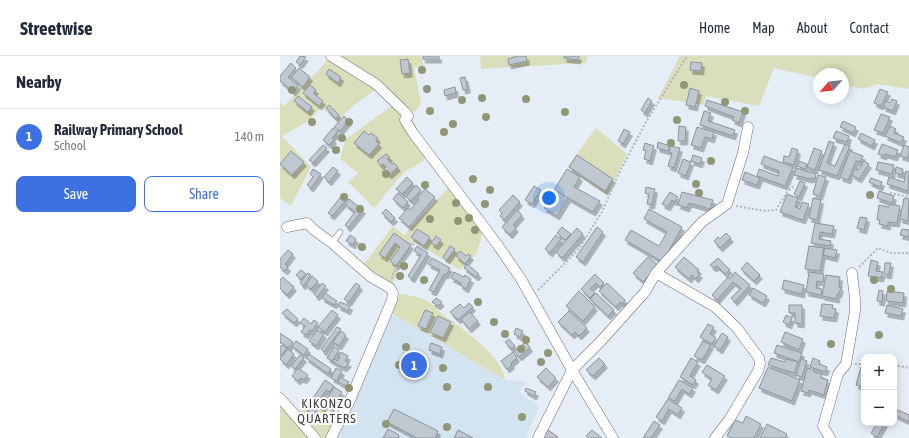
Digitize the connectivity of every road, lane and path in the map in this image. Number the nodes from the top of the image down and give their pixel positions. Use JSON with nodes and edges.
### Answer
{"nodes":[{"id":1,"x":331,"y":56,"type":"edge"},
{"id":2,"x":687,"y":56,"type":"edge"},
{"id":3,"x":748,"y":127,"type":"dead end"},
{"id":4,"x":795,"y":186,"type":"dead end"},
{"id":5,"x":890,"y":193,"type":"dead end"},
{"id":6,"x":909,"y":197,"type":"edge"},
{"id":7,"x":727,"y":204,"type":"junction"},
{"id":8,"x":287,"y":227,"type":"dead end"},
{"id":9,"x":340,"y":232,"type":"dead end"},
{"id":10,"x":332,"y":243,"type":"junction"},
{"id":11,"x":414,"y":243,"type":"dead end"},
{"id":12,"x":909,"y":253,"type":"edge"},
{"id":13,"x":656,"y":273,"type":"junction"},
{"id":14,"x":852,"y":273,"type":"joint"},
{"id":15,"x":390,"y":288,"type":"junction"},
{"id":16,"x":531,"y":297,"type":"junction"},
{"id":17,"x":897,"y":366,"type":"edge"},
{"id":18,"x":909,"y":368,"type":"edge"},
{"id":19,"x":572,"y":370,"type":"junction"},
{"id":20,"x":280,"y":398,"type":"edge"},
{"id":21,"x":315,"y":438,"type":"edge"},
{"id":22,"x":331,"y":438,"type":"edge"},
{"id":23,"x":538,"y":438,"type":"edge"},
{"id":24,"x":613,"y":438,"type":"edge"},
{"id":25,"x":715,"y":438,"type":"edge"},
{"id":26,"x":830,"y":438,"type":"edge"}],
"edges":[{"from":1,"to":16,"type":"street"},
{"from":2,"to":16,"type":"path"},
{"from":3,"to":7,"type":"street"},
{"from":4,"to":7,"type":"path"},
{"from":5,"to":6,"type":"path"},
{"from":7,"to":13,"type":"street"},
{"from":8,"to":10,"type":"street"},
{"from":9,"to":10,"type":"lane"},
{"from":10,"to":15,"type":"street"},
{"from":11,"to":15,"type":"path"},
{"from":12,"to":14,"type":"path"},
{"from":13,"to":19,"type":"street"},
{"from":13,"to":25,"type":"street"},
{"from":14,"to":26,"type":"street"},
{"from":15,"to":22,"type":"street"},
{"from":16,"to":19,"type":"street"},
{"from":17,"to":18,"type":"path"},
{"from":19,"to":23,"type":"street"},
{"from":19,"to":24,"type":"street"},
{"from":20,"to":21,"type":"street"}]}
